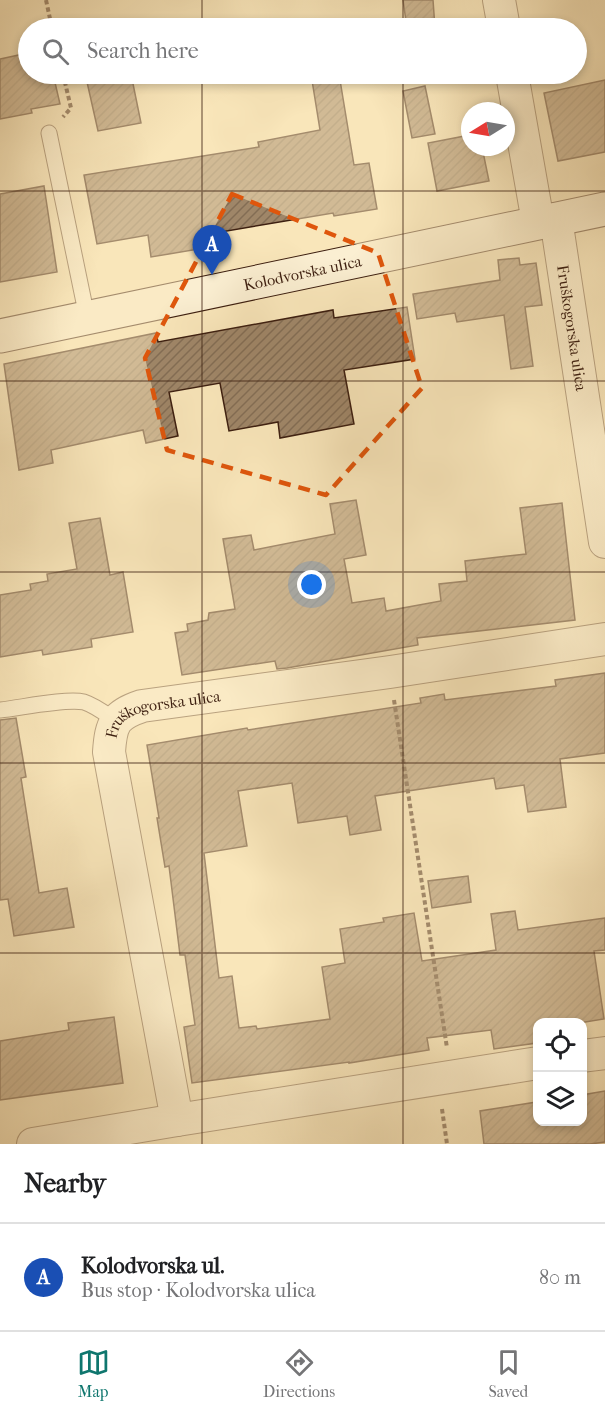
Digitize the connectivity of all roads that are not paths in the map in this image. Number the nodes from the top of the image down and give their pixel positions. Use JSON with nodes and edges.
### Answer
{"nodes":[{"id":1,"x":499,"y":0,"type":"edge"},
{"id":2,"x":502,"y":18,"type":"edge"},
{"id":3,"x":514,"y":84,"type":"edge"},
{"id":4,"x":49,"y":133,"type":"road end"},
{"id":5,"x":605,"y":209,"type":"edge"},
{"id":6,"x":547,"y":221,"type":"junction"},
{"id":7,"x":87,"y":317,"type":"junction"},
{"id":8,"x":0,"y":336,"type":"edge"},
{"id":9,"x":605,"y":542,"type":"edge"},
{"id":10,"x":605,"y":639,"type":"edge"},
{"id":11,"x":0,"y":710,"type":"edge"},
{"id":12,"x":116,"y":721,"type":"junction"},
{"id":13,"x":605,"y":1053,"type":"edge"},
{"id":14,"x":587,"y":1055,"type":"edge"},
{"id":15,"x":533,"y":1064,"type":"edge"},
{"id":16,"x":177,"y":1120,"type":"junction"},
{"id":17,"x":33,"y":1144,"type":"edge"}],
"edges":[{"from":1,"to":2,"type":"street"},
{"from":3,"to":6,"type":"street","name":"Fruškogorska ulica"},
{"from":4,"to":7,"type":"lane"},
{"from":5,"to":6,"type":"street","name":"Kolodvorska ulica"},
{"from":6,"to":7,"type":"street","name":"Kolodvorska ulica"},
{"from":6,"to":9,"type":"street","name":"Fruškogorska ulica"},
{"from":7,"to":8,"type":"street","name":"Kolodvorska ulica"},
{"from":10,"to":12,"type":"street","name":"Fruškogorska ulica"},
{"from":11,"to":12,"type":"lane"},
{"from":12,"to":16,"type":"street","name":"Fruškogorska ulica"},
{"from":13,"to":14,"type":"street"},
{"from":15,"to":16,"type":"street"},
{"from":16,"to":17,"type":"street"}]}
